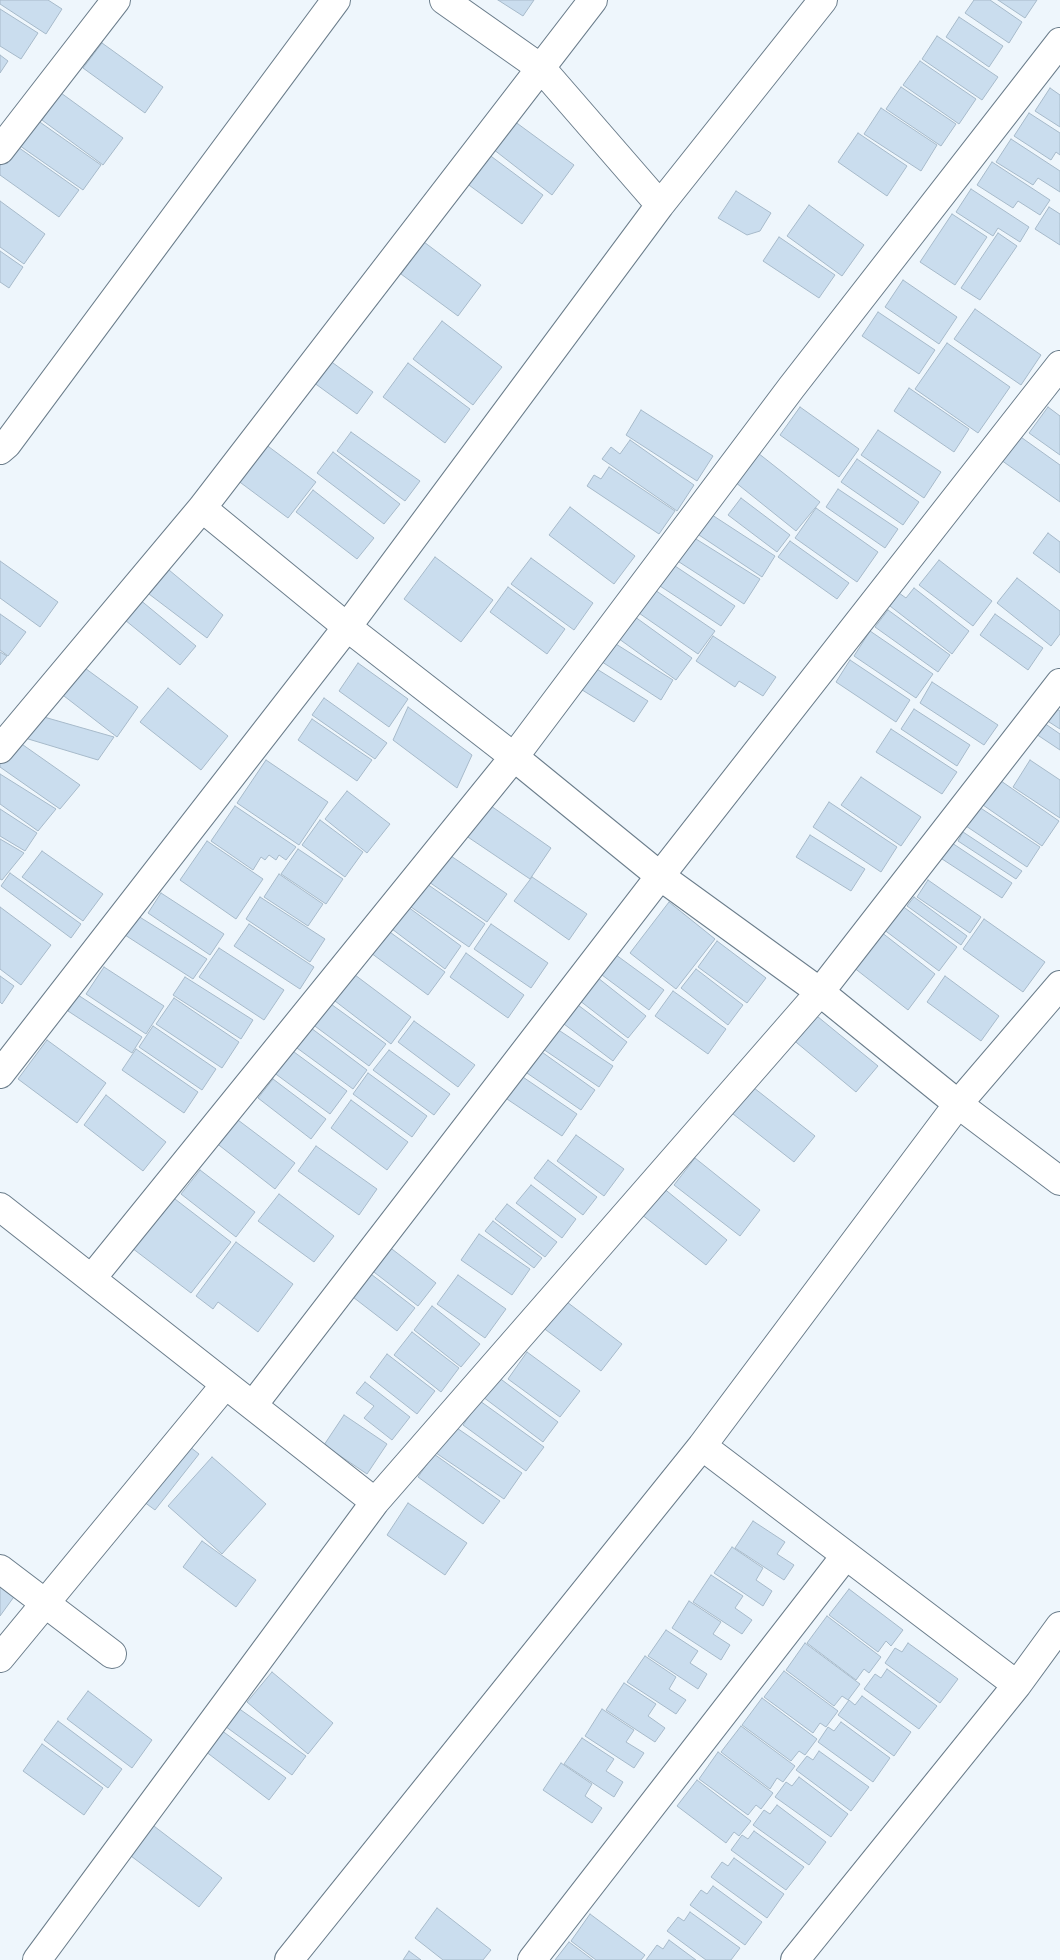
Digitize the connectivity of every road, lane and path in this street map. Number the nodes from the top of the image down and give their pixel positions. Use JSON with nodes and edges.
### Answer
{"nodes":[{"id":1,"x":116,"y":0,"type":"edge"},
{"id":2,"x":336,"y":0,"type":"edge"},
{"id":3,"x":444,"y":0,"type":"edge"},
{"id":4,"x":593,"y":0,"type":"edge"},
{"id":5,"x":823,"y":0,"type":"edge"},
{"id":6,"x":1060,"y":42,"type":"edge"},
{"id":7,"x":542,"y":69,"type":"junction"},
{"id":8,"x":0,"y":150,"type":"edge"},
{"id":9,"x":660,"y":205,"type":"junction"},
{"id":10,"x":1060,"y":365,"type":"edge"},
{"id":11,"x":0,"y":450,"type":"edge"},
{"id":12,"x":202,"y":508,"type":"junction"},
{"id":13,"x":347,"y":627,"type":"junction"},
{"id":14,"x":1060,"y":683,"type":"edge"},
{"id":15,"x":0,"y":749,"type":"edge"},
{"id":16,"x":514,"y":758,"type":"junction"},
{"id":17,"x":660,"y":876,"type":"junction"},
{"id":18,"x":1060,"y":986,"type":"edge"},
{"id":19,"x":820,"y":992,"type":"junction"},
{"id":20,"x":0,"y":1074,"type":"edge"},
{"id":21,"x":958,"y":1104,"type":"junction"},
{"id":22,"x":1060,"y":1181,"type":"edge"},
{"id":23,"x":0,"y":1207,"type":"edge"},
{"id":24,"x":92,"y":1278,"type":"junction"},
{"id":25,"x":225,"y":1384,"type":"junction"},
{"id":26,"x":253,"y":1405,"type":"junction"},
{"id":27,"x":702,"y":1446,"type":"junction"},
{"id":28,"x":375,"y":1502,"type":"junction"},
{"id":29,"x":846,"y":1555,"type":"junction"},
{"id":30,"x":0,"y":1568,"type":"edge"},
{"id":31,"x":44,"y":1602,"type":"junction"},
{"id":32,"x":1060,"y":1626,"type":"edge"},
{"id":33,"x":112,"y":1654,"type":"dead end"},
{"id":34,"x":0,"y":1658,"type":"edge"},
{"id":35,"x":1017,"y":1685,"type":"junction"},
{"id":36,"x":38,"y":1960,"type":"edge"},
{"id":37,"x":289,"y":1960,"type":"edge"},
{"id":38,"x":532,"y":1960,"type":"edge"},
{"id":39,"x":795,"y":1960,"type":"edge"}],
"edges":[{"from":1,"to":8,"type":"street"},
{"from":2,"to":11,"type":"street"},
{"from":3,"to":7,"type":"street"},
{"from":4,"to":7,"type":"street"},
{"from":5,"to":9,"type":"street"},
{"from":6,"to":16,"type":"street"},
{"from":7,"to":9,"type":"street"},
{"from":7,"to":12,"type":"street"},
{"from":9,"to":13,"type":"street"},
{"from":10,"to":17,"type":"street"},
{"from":12,"to":13,"type":"street"},
{"from":12,"to":15,"type":"street"},
{"from":13,"to":16,"type":"street"},
{"from":13,"to":20,"type":"street"},
{"from":14,"to":19,"type":"street"},
{"from":16,"to":17,"type":"street"},
{"from":16,"to":24,"type":"street"},
{"from":17,"to":19,"type":"street"},
{"from":17,"to":26,"type":"street"},
{"from":18,"to":21,"type":"street"},
{"from":19,"to":21,"type":"street"},
{"from":19,"to":28,"type":"street"},
{"from":21,"to":22,"type":"street"},
{"from":21,"to":27,"type":"street"},
{"from":23,"to":24,"type":"street"},
{"from":24,"to":25,"type":"street"},
{"from":25,"to":26,"type":"street"},
{"from":25,"to":31,"type":"street"},
{"from":26,"to":28,"type":"street"},
{"from":27,"to":29,"type":"street"},
{"from":27,"to":37,"type":"street"},
{"from":28,"to":36,"type":"street"},
{"from":29,"to":35,"type":"street"},
{"from":29,"to":38,"type":"street"},
{"from":30,"to":31,"type":"street"},
{"from":31,"to":33,"type":"street"},
{"from":31,"to":34,"type":"street"},
{"from":32,"to":35,"type":"street"},
{"from":35,"to":39,"type":"street"}]}
